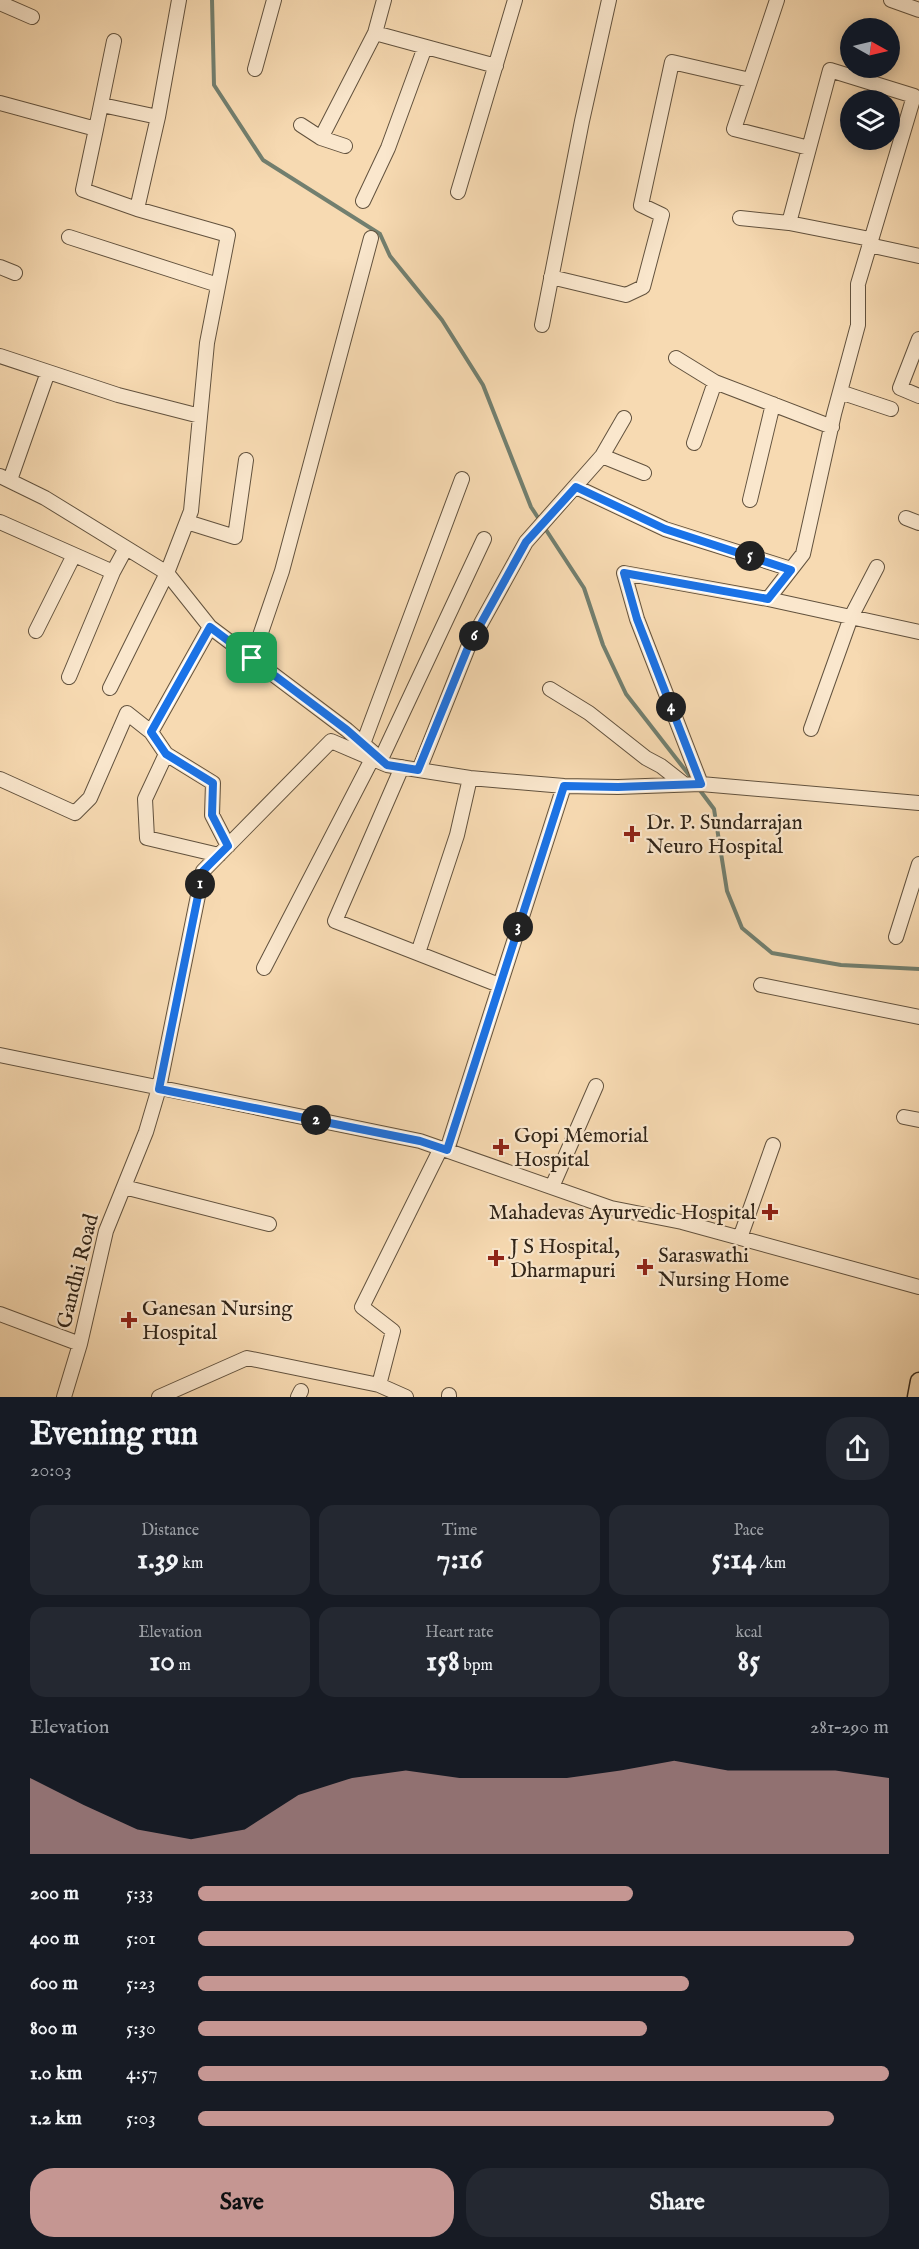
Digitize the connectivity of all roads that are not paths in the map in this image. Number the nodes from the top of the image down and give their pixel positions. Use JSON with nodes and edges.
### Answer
{"nodes":[{"id":1,"x":179,"y":0,"type":"edge"},
{"id":2,"x":274,"y":0,"type":"edge"},
{"id":3,"x":384,"y":0,"type":"edge"},
{"id":4,"x":515,"y":0,"type":"edge"},
{"id":5,"x":609,"y":0,"type":"edge"},
{"id":6,"x":777,"y":0,"type":"edge"},
{"id":7,"x":891,"y":0,"type":"edge"},
{"id":8,"x":0,"y":3,"type":"edge"},
{"id":9,"x":919,"y":10,"type":"edge"},
{"id":10,"x":32,"y":17,"type":"dead end"},
{"id":11,"x":375,"y":33,"type":"junction"},
{"id":12,"x":114,"y":41,"type":"dead end"},
{"id":13,"x":425,"y":47,"type":"junction"},
{"id":14,"x":496,"y":66,"type":"junction"},
{"id":15,"x":255,"y":69,"type":"dead end"},
{"id":16,"x":750,"y":80,"type":"junction"},
{"id":17,"x":0,"y":104,"type":"edge"},
{"id":18,"x":102,"y":105,"type":"junction"},
{"id":19,"x":158,"y":117,"type":"junction"},
{"id":20,"x":301,"y":125,"type":"dead end"},
{"id":21,"x":96,"y":129,"type":"junction"},
{"id":22,"x":321,"y":138,"type":"junction"},
{"id":23,"x":345,"y":146,"type":"dead end"},
{"id":24,"x":809,"y":148,"type":"junction"},
{"id":25,"x":458,"y":192,"type":"dead end"},
{"id":26,"x":363,"y":201,"type":"dead end"},
{"id":27,"x":137,"y":209,"type":"junction"},
{"id":28,"x":740,"y":218,"type":"dead end"},
{"id":29,"x":789,"y":222,"type":"junction"},
{"id":30,"x":69,"y":237,"type":"dead end"},
{"id":31,"x":371,"y":238,"type":"dead end"},
{"id":32,"x":870,"y":242,"type":"junction"},
{"id":33,"x":919,"y":256,"type":"edge"},
{"id":34,"x":0,"y":267,"type":"edge"},
{"id":35,"x":15,"y":273,"type":"dead end"},
{"id":36,"x":551,"y":277,"type":"junction"},
{"id":37,"x":218,"y":285,"type":"junction"},
{"id":38,"x":542,"y":325,"type":"dead end"},
{"id":39,"x":919,"y":339,"type":"edge"},
{"id":40,"x":0,"y":356,"type":"edge"},
{"id":41,"x":676,"y":358,"type":"dead end"},
{"id":42,"x":48,"y":372,"type":"junction"},
{"id":43,"x":715,"y":382,"type":"junction"},
{"id":44,"x":840,"y":392,"type":"junction"},
{"id":45,"x":919,"y":396,"type":"edge"},
{"id":46,"x":773,"y":404,"type":"junction"},
{"id":47,"x":891,"y":409,"type":"dead end"},
{"id":48,"x":200,"y":416,"type":"junction"},
{"id":49,"x":624,"y":418,"type":"dead end"},
{"id":50,"x":832,"y":427,"type":"junction"},
{"id":51,"x":694,"y":443,"type":"dead end"},
{"id":52,"x":602,"y":456,"type":"junction"},
{"id":53,"x":246,"y":460,"type":"dead end"},
{"id":54,"x":644,"y":473,"type":"dead end"},
{"id":55,"x":5,"y":478,"type":"edge"},
{"id":56,"x":462,"y":479,"type":"dead end"},
{"id":57,"x":576,"y":487,"type":"junction"},
{"id":58,"x":750,"y":500,"type":"dead end"},
{"id":59,"x":0,"y":522,"type":"edge"},
{"id":60,"x":187,"y":522,"type":"junction"},
{"id":61,"x":484,"y":539,"type":"dead end"},
{"id":62,"x":126,"y":548,"type":"junction"},
{"id":63,"x":74,"y":555,"type":"junction"},
{"id":64,"x":877,"y":567,"type":"dead end"},
{"id":65,"x":791,"y":570,"type":"junction"},
{"id":66,"x":113,"y":572,"type":"junction"},
{"id":67,"x":167,"y":573,"type":"junction"},
{"id":68,"x":768,"y":599,"type":"junction"},
{"id":69,"x":851,"y":617,"type":"junction"},
{"id":70,"x":210,"y":627,"type":"junction"},
{"id":71,"x":36,"y":631,"type":"dead end"},
{"id":72,"x":919,"y":632,"type":"edge"},
{"id":73,"x":252,"y":658,"type":"junction"},
{"id":74,"x":69,"y":677,"type":"dead end"},
{"id":75,"x":110,"y":688,"type":"dead end"},
{"id":76,"x":550,"y":689,"type":"dead end"},
{"id":77,"x":811,"y":729,"type":"dead end"},
{"id":78,"x":151,"y":732,"type":"junction"},
{"id":79,"x":363,"y":744,"type":"junction"},
{"id":80,"x":166,"y":754,"type":"junction"},
{"id":81,"x":380,"y":761,"type":"junction"},
{"id":82,"x":402,"y":767,"type":"junction"},
{"id":83,"x":418,"y":770,"type":"junction"},
{"id":84,"x":470,"y":778,"type":"junction"},
{"id":85,"x":0,"y":779,"type":"edge"},
{"id":86,"x":694,"y":784,"type":"junction"},
{"id":87,"x":564,"y":786,"type":"junction"},
{"id":88,"x":919,"y":803,"type":"edge"},
{"id":89,"x":224,"y":850,"type":"junction"},
{"id":90,"x":919,"y":864,"type":"edge"},
{"id":91,"x":896,"y":937,"type":"dead end"},
{"id":92,"x":418,"y":953,"type":"junction"},
{"id":93,"x":264,"y":968,"type":"dead end"},
{"id":94,"x":499,"y":985,"type":"junction"},
{"id":95,"x":761,"y":985,"type":"dead end"},
{"id":96,"x":919,"y":1017,"type":"edge"},
{"id":97,"x":4,"y":1059,"type":"edge"},
{"id":98,"x":596,"y":1086,"type":"dead end"},
{"id":99,"x":159,"y":1089,"type":"junction"},
{"id":100,"x":904,"y":1117,"type":"dead end"},
{"id":101,"x":919,"y":1120,"type":"edge"},
{"id":102,"x":773,"y":1145,"type":"dead end"},
{"id":103,"x":444,"y":1149,"type":"junction"},
{"id":104,"x":124,"y":1187,"type":"junction"},
{"id":105,"x":552,"y":1187,"type":"junction"},
{"id":106,"x":269,"y":1224,"type":"dead end"},
{"id":107,"x":740,"y":1238,"type":"junction"},
{"id":108,"x":919,"y":1287,"type":"edge"},
{"id":109,"x":0,"y":1314,"type":"edge"},
{"id":110,"x":80,"y":1344,"type":"junction"},
{"id":111,"x":919,"y":1381,"type":"edge"},
{"id":112,"x":379,"y":1385,"type":"junction"},
{"id":113,"x":64,"y":1397,"type":"edge"},
{"id":114,"x":159,"y":1397,"type":"edge"},
{"id":115,"x":406,"y":1397,"type":"edge"},
{"id":116,"x":916,"y":1397,"type":"edge"}],
"edges":[{"from":1,"to":19,"type":"street"},
{"from":2,"to":15,"type":"street"},
{"from":3,"to":11,"type":"street"},
{"from":4,"to":14,"type":"street"},
{"from":5,"to":36,"type":"street"},
{"from":6,"to":16,"type":"street"},
{"from":7,"to":9,"type":"street"},
{"from":8,"to":10,"type":"street"},
{"from":11,"to":13,"type":"street"},
{"from":11,"to":22,"type":"street"},
{"from":12,"to":18,"type":"street"},
{"from":13,"to":14,"type":"street"},
{"from":13,"to":26,"type":"street"},
{"from":14,"to":25,"type":"street"},
{"from":16,"to":24,"type":"street"},
{"from":16,"to":36,"type":"street"},
{"from":17,"to":21,"type":"street"},
{"from":18,"to":19,"type":"street"},
{"from":18,"to":21,"type":"street"},
{"from":19,"to":27,"type":"street"},
{"from":20,"to":22,"type":"street"},
{"from":21,"to":27,"type":"street"},
{"from":22,"to":23,"type":"street"},
{"from":24,"to":29,"type":"street"},
{"from":24,"to":32,"type":"street"},
{"from":27,"to":37,"type":"street"},
{"from":28,"to":29,"type":"street"},
{"from":29,"to":32,"type":"street"},
{"from":30,"to":37,"type":"street"},
{"from":31,"to":73,"type":"street"},
{"from":32,"to":33,"type":"street"},
{"from":32,"to":44,"type":"street"},
{"from":34,"to":35,"type":"street"},
{"from":36,"to":38,"type":"street"},
{"from":37,"to":48,"type":"street"},
{"from":39,"to":45,"type":"street"},
{"from":40,"to":42,"type":"street"},
{"from":41,"to":43,"type":"street"},
{"from":42,"to":48,"type":"street"},
{"from":42,"to":55,"type":"street"},
{"from":43,"to":46,"type":"street"},
{"from":43,"to":51,"type":"street"},
{"from":44,"to":47,"type":"street"},
{"from":44,"to":50,"type":"street"},
{"from":46,"to":50,"type":"street"},
{"from":46,"to":58,"type":"street"},
{"from":48,"to":60,"type":"street"},
{"from":49,"to":52,"type":"street"},
{"from":50,"to":65,"type":"street"},
{"from":52,"to":54,"type":"street"},
{"from":52,"to":57,"type":"street"},
{"from":53,"to":60,"type":"street"},
{"from":55,"to":62,"type":"street"},
{"from":56,"to":79,"type":"street"},
{"from":57,"to":65,"type":"street"},
{"from":57,"to":83,"type":"street"},
{"from":59,"to":63,"type":"street"},
{"from":60,"to":67,"type":"street"},
{"from":61,"to":81,"type":"street"},
{"from":62,"to":66,"type":"street"},
{"from":62,"to":67,"type":"street"},
{"from":63,"to":66,"type":"street"},
{"from":63,"to":71,"type":"street"},
{"from":64,"to":69,"type":"street"},
{"from":65,"to":68,"type":"street"},
{"from":66,"to":74,"type":"street"},
{"from":67,"to":70,"type":"street"},
{"from":67,"to":75,"type":"street"},
{"from":68,"to":69,"type":"street"},
{"from":68,"to":86,"type":"street"},
{"from":69,"to":72,"type":"street"},
{"from":69,"to":77,"type":"street"},
{"from":70,"to":73,"type":"street"},
{"from":70,"to":78,"type":"street"},
{"from":73,"to":79,"type":"street"},
{"from":76,"to":86,"type":"street"},
{"from":78,"to":80,"type":"street"},
{"from":78,"to":85,"type":"street"},
{"from":79,"to":81,"type":"street"},
{"from":80,"to":89,"type":"street"},
{"from":80,"to":89,"type":"street"},
{"from":81,"to":82,"type":"street"},
{"from":81,"to":89,"type":"street","name":"Gandhi Road"},
{"from":81,"to":93,"type":"street"},
{"from":82,"to":83,"type":"street"},
{"from":82,"to":92,"type":"street"},
{"from":83,"to":84,"type":"street"},
{"from":84,"to":87,"type":"street"},
{"from":84,"to":92,"type":"street"},
{"from":86,"to":87,"type":"street"},
{"from":86,"to":88,"type":"street"},
{"from":87,"to":94,"type":"street"},
{"from":89,"to":99,"type":"street","name":"Gandhi Road"},
{"from":90,"to":91,"type":"street"},
{"from":92,"to":94,"type":"street"},
{"from":94,"to":103,"type":"street"},
{"from":95,"to":96,"type":"street"},
{"from":97,"to":99,"type":"street"},
{"from":98,"to":105,"type":"street"},
{"from":99,"to":103,"type":"street"},
{"from":99,"to":104,"type":"street","name":"Gandhi Road"},
{"from":100,"to":101,"type":"street"},
{"from":102,"to":107,"type":"street"},
{"from":103,"to":105,"type":"street"},
{"from":103,"to":112,"type":"street"},
{"from":104,"to":106,"type":"street"},
{"from":104,"to":110,"type":"street","name":"Gandhi Road"},
{"from":105,"to":107,"type":"street"},
{"from":107,"to":108,"type":"street"},
{"from":109,"to":110,"type":"street"},
{"from":110,"to":113,"type":"street","name":"Gandhi Road"},
{"from":111,"to":116,"type":"main road"},
{"from":112,"to":114,"type":"street"},
{"from":112,"to":115,"type":"street"}]}
